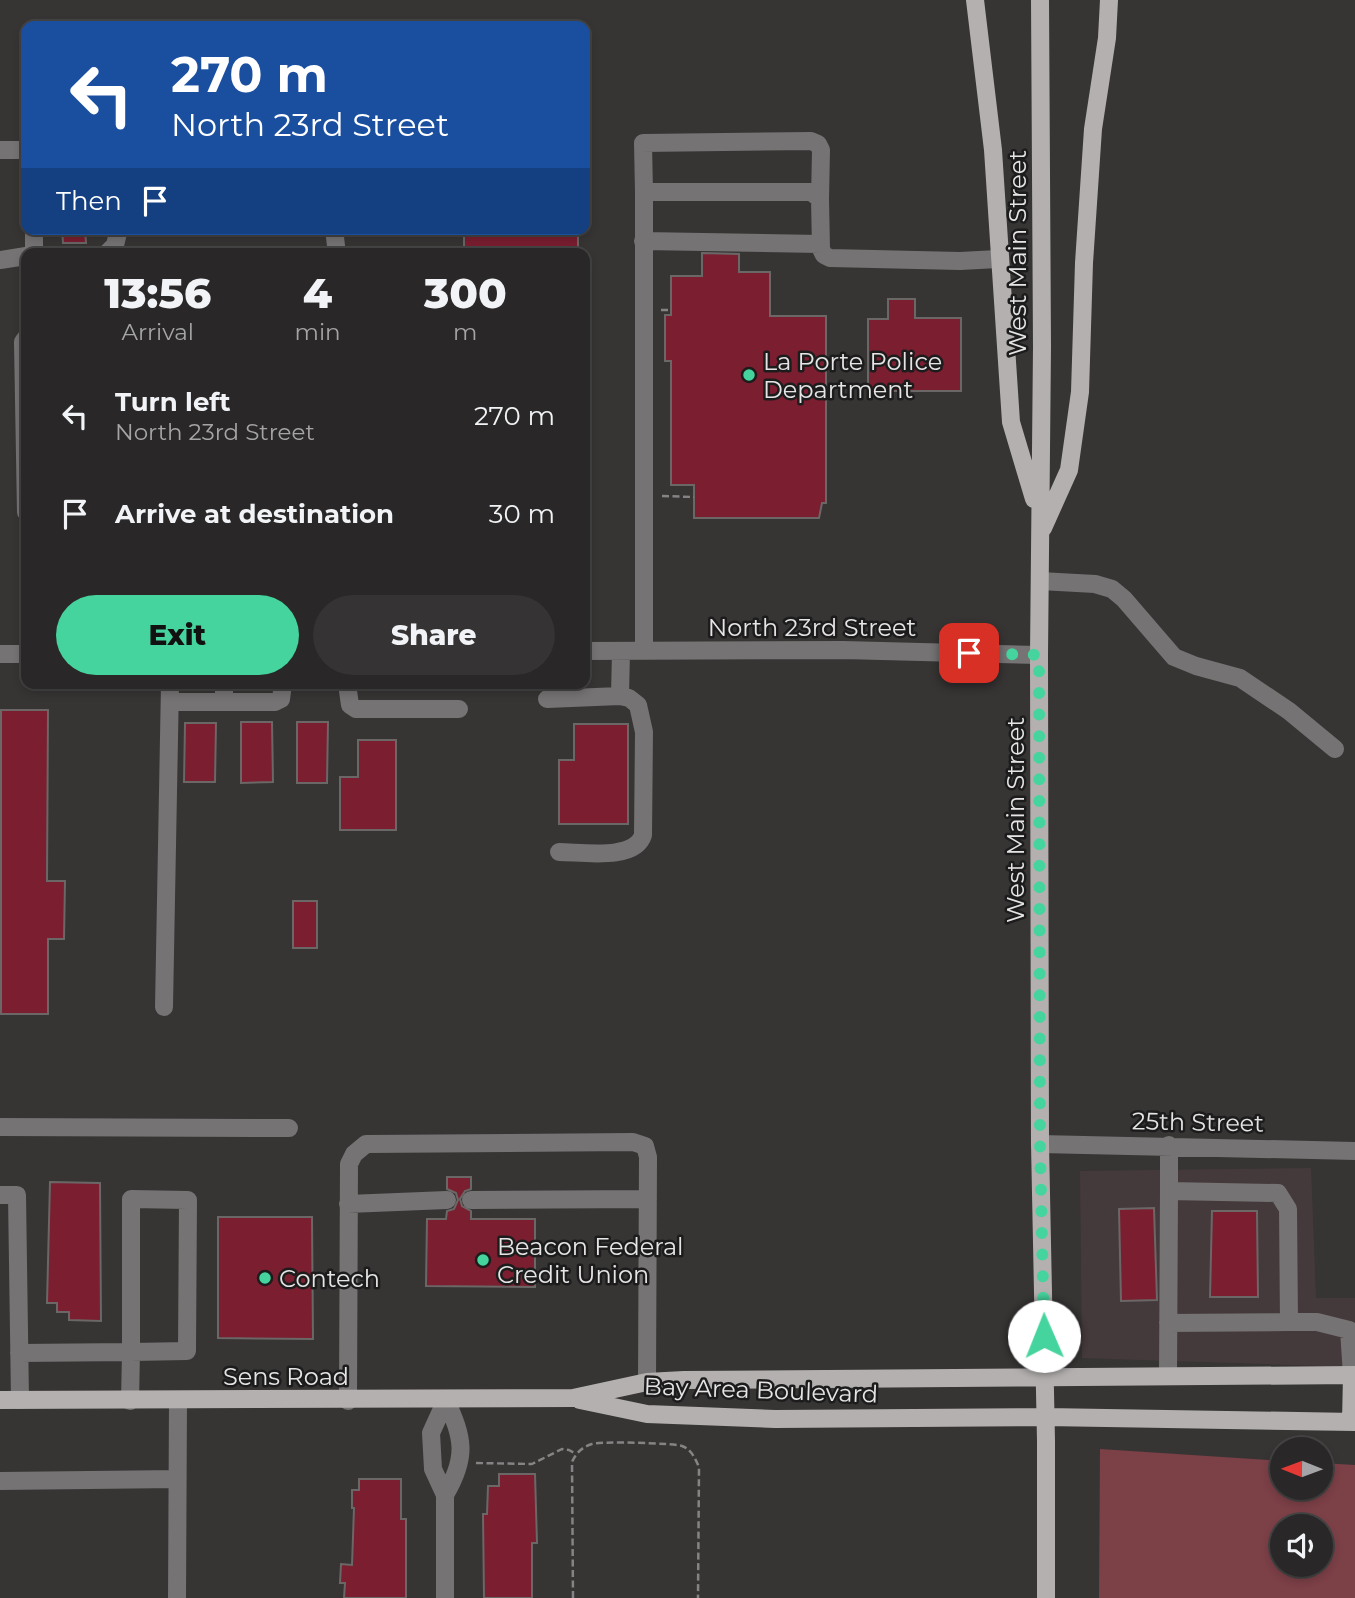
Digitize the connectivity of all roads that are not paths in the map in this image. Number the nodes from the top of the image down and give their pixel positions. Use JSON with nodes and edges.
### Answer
{"nodes":[{"id":1,"x":975,"y":0,"type":"edge"},
{"id":2,"x":1040,"y":0,"type":"edge"},
{"id":3,"x":1109,"y":0,"type":"edge"},
{"id":4,"x":0,"y":150,"type":"edge"},
{"id":5,"x":21,"y":150,"type":"edge"},
{"id":6,"x":644,"y":192,"type":"junction"},
{"id":7,"x":820,"y":199,"type":"junction"},
{"id":8,"x":643,"y":241,"type":"junction"},
{"id":9,"x":821,"y":244,"type":"junction"},
{"id":10,"x":21,"y":257,"type":"edge"},
{"id":11,"x":998,"y":259,"type":"junction"},
{"id":12,"x":0,"y":260,"type":"edge"},
{"id":13,"x":1040,"y":526,"type":"junction"},
{"id":14,"x":1040,"y":581,"type":"junction"},
{"id":15,"x":621,"y":650,"type":"junction"},
{"id":16,"x":590,"y":651,"type":"edge"},
{"id":17,"x":644,"y":651,"type":"junction"},
{"id":18,"x":0,"y":654,"type":"edge"},
{"id":19,"x":21,"y":654,"type":"edge"},
{"id":20,"x":1039,"y":655,"type":"junction"},
{"id":21,"x":282,"y":689,"type":"edge"},
{"id":22,"x":347,"y":689,"type":"edge"},
{"id":23,"x":170,"y":693,"type":"edge"},
{"id":24,"x":224,"y":693,"type":"edge"},
{"id":25,"x":620,"y":696,"type":"junction"},
{"id":26,"x":547,"y":699,"type":"dead end"},
{"id":27,"x":459,"y":709,"type":"dead end"},
{"id":28,"x":1335,"y":750,"type":"dead end"},
{"id":29,"x":559,"y":852,"type":"dead end"},
{"id":30,"x":164,"y":1007,"type":"dead end"},
{"id":31,"x":0,"y":1127,"type":"edge"},
{"id":32,"x":289,"y":1128,"type":"dead end"},
{"id":33,"x":1040,"y":1144,"type":"junction"},
{"id":34,"x":1169,"y":1145,"type":"junction"},
{"id":35,"x":1355,"y":1151,"type":"edge"},
{"id":36,"x":1169,"y":1191,"type":"junction"},
{"id":37,"x":0,"y":1195,"type":"edge"},
{"id":38,"x":648,"y":1199,"type":"junction"},
{"id":39,"x":447,"y":1200,"type":"dead end"},
{"id":40,"x":471,"y":1200,"type":"dead end"},
{"id":41,"x":348,"y":1204,"type":"junction"},
{"id":42,"x":1168,"y":1322,"type":"junction"},
{"id":43,"x":1289,"y":1322,"type":"junction"},
{"id":44,"x":131,"y":1352,"type":"junction"},
{"id":45,"x":19,"y":1353,"type":"junction"},
{"id":46,"x":1354,"y":1375,"type":"edge"},
{"id":47,"x":1168,"y":1377,"type":"junction"},
{"id":48,"x":1045,"y":1378,"type":"junction"},
{"id":49,"x":647,"y":1382,"type":"junction"},
{"id":50,"x":573,"y":1398,"type":"junction"},
{"id":51,"x":0,"y":1400,"type":"edge"},
{"id":52,"x":20,"y":1400,"type":"junction"},
{"id":53,"x":446,"y":1400,"type":"junction"},
{"id":54,"x":130,"y":1401,"type":"junction"},
{"id":55,"x":178,"y":1401,"type":"junction"},
{"id":56,"x":348,"y":1401,"type":"junction"},
{"id":57,"x":646,"y":1414,"type":"junction"},
{"id":58,"x":1046,"y":1417,"type":"junction"},
{"id":59,"x":1353,"y":1422,"type":"edge"},
{"id":60,"x":177,"y":1479,"type":"junction"},
{"id":61,"x":0,"y":1480,"type":"edge"},
{"id":62,"x":445,"y":1495,"type":"junction"},
{"id":63,"x":177,"y":1598,"type":"edge"},
{"id":64,"x":445,"y":1598,"type":"edge"},
{"id":65,"x":1046,"y":1598,"type":"edge"}],
"edges":[{"from":1,"to":11,"type":"main road"},
{"from":2,"to":13,"type":"main road","name":"West Main Street"},
{"from":3,"to":13,"type":"main road"},
{"from":4,"to":5,"type":"street"},
{"from":6,"to":7,"type":"street"},
{"from":6,"to":7,"type":"street"},
{"from":6,"to":8,"type":"street"},
{"from":7,"to":9,"type":"street"},
{"from":8,"to":9,"type":"street"},
{"from":8,"to":17,"type":"street"},
{"from":9,"to":11,"type":"street"},
{"from":10,"to":12,"type":"street"},
{"from":11,"to":13,"type":"main road"},
{"from":13,"to":14,"type":"main road","name":"West Main Street"},
{"from":14,"to":20,"type":"main road","name":"West Main Street"},
{"from":14,"to":28,"type":"street"},
{"from":15,"to":16,"type":"street","name":"North 23rd Street"},
{"from":15,"to":17,"type":"street","name":"North 23rd Street"},
{"from":15,"to":25,"type":"street"},
{"from":17,"to":20,"type":"street","name":"North 23rd Street"},
{"from":18,"to":19,"type":"street"},
{"from":20,"to":33,"type":"main road","name":"West Main Street"},
{"from":21,"to":24,"type":"street"},
{"from":22,"to":27,"type":"street"},
{"from":23,"to":24,"type":"street"},
{"from":23,"to":30,"type":"street"},
{"from":25,"to":26,"type":"street"},
{"from":25,"to":29,"type":"street"},
{"from":31,"to":32,"type":"street"},
{"from":33,"to":34,"type":"street","name":"25th Street"},
{"from":33,"to":48,"type":"main road","name":"West Main Street"},
{"from":34,"to":35,"type":"street","name":"25th Street"},
{"from":34,"to":36,"type":"street"},
{"from":36,"to":42,"type":"street"},
{"from":36,"to":43,"type":"street"},
{"from":37,"to":45,"type":"street"},
{"from":38,"to":40,"type":"street"},
{"from":38,"to":41,"type":"street"},
{"from":38,"to":49,"type":"street"},
{"from":39,"to":41,"type":"street"},
{"from":41,"to":56,"type":"street"},
{"from":42,"to":43,"type":"street"},
{"from":42,"to":47,"type":"street"},
{"from":43,"to":46,"type":"street"},
{"from":44,"to":44,"type":"street"},
{"from":44,"to":45,"type":"street"},
{"from":44,"to":54,"type":"street"},
{"from":45,"to":52,"type":"street"},
{"from":46,"to":47,"type":"main road","name":"Bay Area Boulevard"},
{"from":46,"to":59,"type":"main road"},
{"from":47,"to":48,"type":"main road","name":"Bay Area Boulevard"},
{"from":48,"to":49,"type":"main road","name":"Bay Area Boulevard"},
{"from":48,"to":58,"type":"main road","name":"West Main Street"},
{"from":49,"to":50,"type":"main road","name":"Bay Area Boulevard"},
{"from":49,"to":57,"type":"main road"},
{"from":50,"to":53,"type":"main road","name":"Sens Road"},
{"from":50,"to":57,"type":"main road","name":"Bay Area Boulevard"},
{"from":51,"to":52,"type":"main road","name":"Sens Road"},
{"from":52,"to":54,"type":"main road","name":"Sens Road"},
{"from":53,"to":56,"type":"main road","name":"Sens Road"},
{"from":53,"to":62,"type":"street"},
{"from":53,"to":62,"type":"street"},
{"from":54,"to":55,"type":"main road","name":"Sens Road"},
{"from":55,"to":56,"type":"main road","name":"Sens Road"},
{"from":55,"to":60,"type":"street"},
{"from":57,"to":58,"type":"main road","name":"Bay Area Boulevard"},
{"from":58,"to":59,"type":"main road","name":"Bay Area Boulevard"},
{"from":58,"to":65,"type":"main road","name":"West Main Street"},
{"from":60,"to":61,"type":"street"},
{"from":60,"to":63,"type":"street"},
{"from":62,"to":64,"type":"street"}]}
